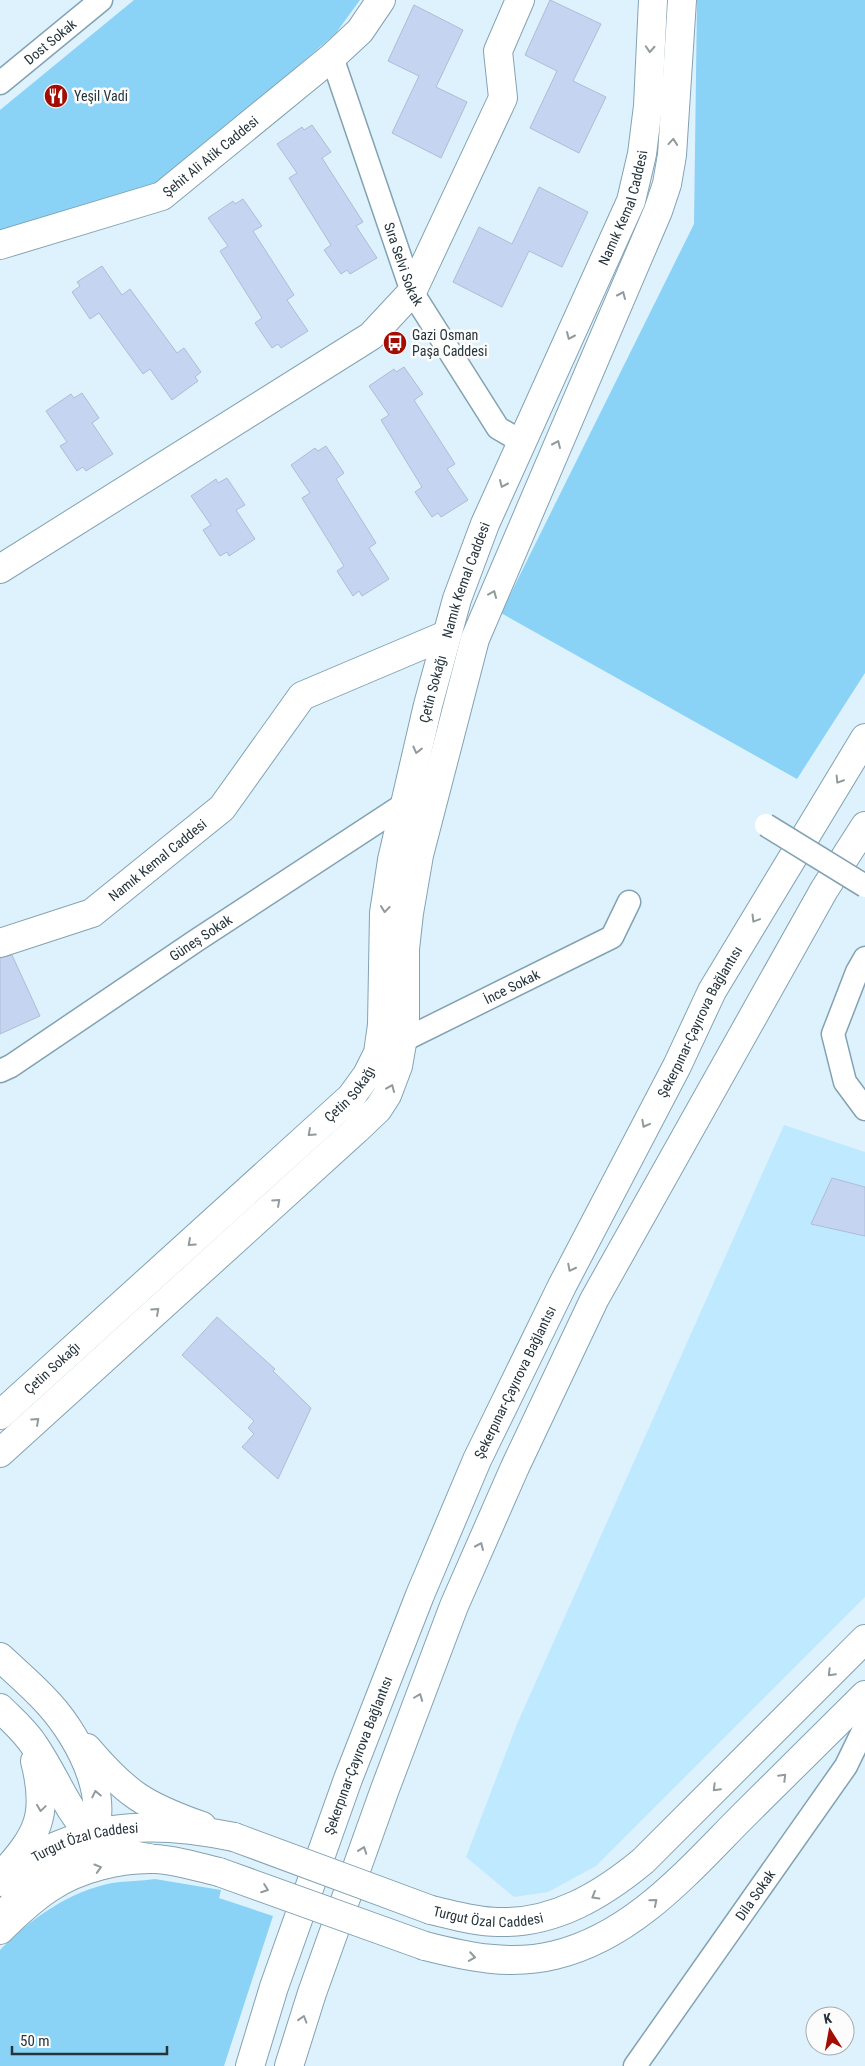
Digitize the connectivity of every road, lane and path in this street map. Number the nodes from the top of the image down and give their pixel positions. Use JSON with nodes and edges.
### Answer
{"nodes":[{"id":1,"x":101,"y":0,"type":"edge"},
{"id":2,"x":381,"y":0,"type":"edge"},
{"id":3,"x":520,"y":0,"type":"edge"},
{"id":4,"x":653,"y":0,"type":"edge"},
{"id":5,"x":682,"y":0,"type":"edge"},
{"id":6,"x":332,"y":57,"type":"junction"},
{"id":7,"x":0,"y":83,"type":"edge"},
{"id":8,"x":0,"y":244,"type":"edge"},
{"id":9,"x":412,"y":292,"type":"junction"},
{"id":10,"x":522,"y":442,"type":"junction"},
{"id":11,"x":0,"y":569,"type":"edge"},
{"id":12,"x":446,"y":635,"type":"junction"},
{"id":13,"x":865,"y":738,"type":"edge"},
{"id":14,"x":403,"y":806,"type":"junction"},
{"id":15,"x":766,"y":824,"type":"dead end"},
{"id":16,"x":865,"y":826,"type":"edge"},
{"id":17,"x":865,"y":886,"type":"edge"},
{"id":18,"x":629,"y":902,"type":"dead end"},
{"id":19,"x":0,"y":943,"type":"edge"},
{"id":20,"x":865,"y":958,"type":"edge"},
{"id":21,"x":402,"y":1041,"type":"junction"},
{"id":22,"x":378,"y":1053,"type":"junction"},
{"id":23,"x":0,"y":1071,"type":"edge"},
{"id":24,"x":865,"y":1109,"type":"edge"},
{"id":25,"x":0,"y":1416,"type":"edge"},
{"id":26,"x":0,"y":1453,"type":"edge"},
{"id":27,"x":865,"y":1639,"type":"edge"},
{"id":28,"x":0,"y":1657,"type":"edge"},
{"id":29,"x":865,"y":1695,"type":"edge"},
{"id":30,"x":4,"y":1712,"type":"edge"},
{"id":31,"x":60,"y":1717,"type":"junction"},
{"id":32,"x":864,"y":1728,"type":"edge"},
{"id":33,"x":92,"y":1834,"type":"junction"},
{"id":34,"x":234,"y":1838,"type":"junction"},
{"id":35,"x":156,"y":1859,"type":"junction"},
{"id":36,"x":0,"y":1877,"type":"edge"},
{"id":37,"x":0,"y":1882,"type":"edge"},
{"id":38,"x":0,"y":1922,"type":"edge"},
{"id":39,"x":0,"y":1930,"type":"edge"},
{"id":40,"x":250,"y":2066,"type":"edge"},
{"id":41,"x":289,"y":2066,"type":"edge"},
{"id":42,"x":635,"y":2066,"type":"edge"}],
"edges":[{"from":1,"to":7,"type":"street","name":"Dost Sokak"},
{"from":2,"to":6,"type":"main road","name":"Şehit Ali Atik Caddesi"},
{"from":3,"to":9,"type":"main road"},
{"from":4,"to":10,"type":"main road","name":"Namık Kemal Caddesi","one_way":true},
{"from":21,"to":5,"type":"main road","one_way":true},
{"from":6,"to":8,"type":"main road","name":"Şehit Ali Atik Caddesi"},
{"from":6,"to":9,"type":"street","name":"Sıra Selvi Sokak"},
{"from":9,"to":10,"type":"street","name":"Sıra Selvi Sokak"},
{"from":9,"to":11,"type":"main road"},
{"from":10,"to":12,"type":"main road","name":"Namık Kemal Caddesi","one_way":true},
{"from":12,"to":14,"type":"main road","name":"Çetin Sokağı","one_way":true},
{"from":12,"to":19,"type":"main road","name":"Namık Kemal Caddesi"},
{"from":13,"to":40,"type":"main road","name":"Şekerpınar-Çayırova Bağlantısı","one_way":true},
{"from":14,"to":22,"type":"main road","name":"Çetin Sokağı","one_way":true},
{"from":14,"to":23,"type":"street","name":"Güneş Sokak"},
{"from":15,"to":17,"type":"street","bridge":true},
{"from":41,"to":16,"type":"main road","one_way":true},
{"from":18,"to":21,"type":"street","name":"İnce Sokak"},
{"from":20,"to":24,"type":"street"},
{"from":21,"to":22,"type":"street","name":"İnce Sokak"},
{"from":26,"to":21,"type":"main road","one_way":true},
{"from":22,"to":25,"type":"main road","name":"Çetin Sokağı","one_way":true},
{"from":27,"to":34,"type":"main road","name":"Turgut Özal Caddesi","one_way":true,"bridge":true},
{"from":28,"to":31,"type":"main road"},
{"from":35,"to":29,"type":"main road","name":"Turgut Özal Caddesi","one_way":true,"bridge":true},
{"from":30,"to":33,"type":"main road"},
{"from":30,"to":36,"type":"main road","one_way":true},
{"from":33,"to":31,"type":"main road","one_way":true},
{"from":31,"to":34,"type":"main road"},
{"from":32,"to":42,"type":"street","name":"Dila Sokak"},
{"from":33,"to":34,"type":"main road","name":"Turgut Özal Caddesi"},
{"from":33,"to":35,"type":"main road"},
{"from":33,"to":37,"type":"main road","name":"Turgut Özal Caddesi"},
{"from":33,"to":38,"type":"main road"},
{"from":39,"to":35,"type":"main road","name":"Turgut Özal Caddesi","one_way":true}]}
